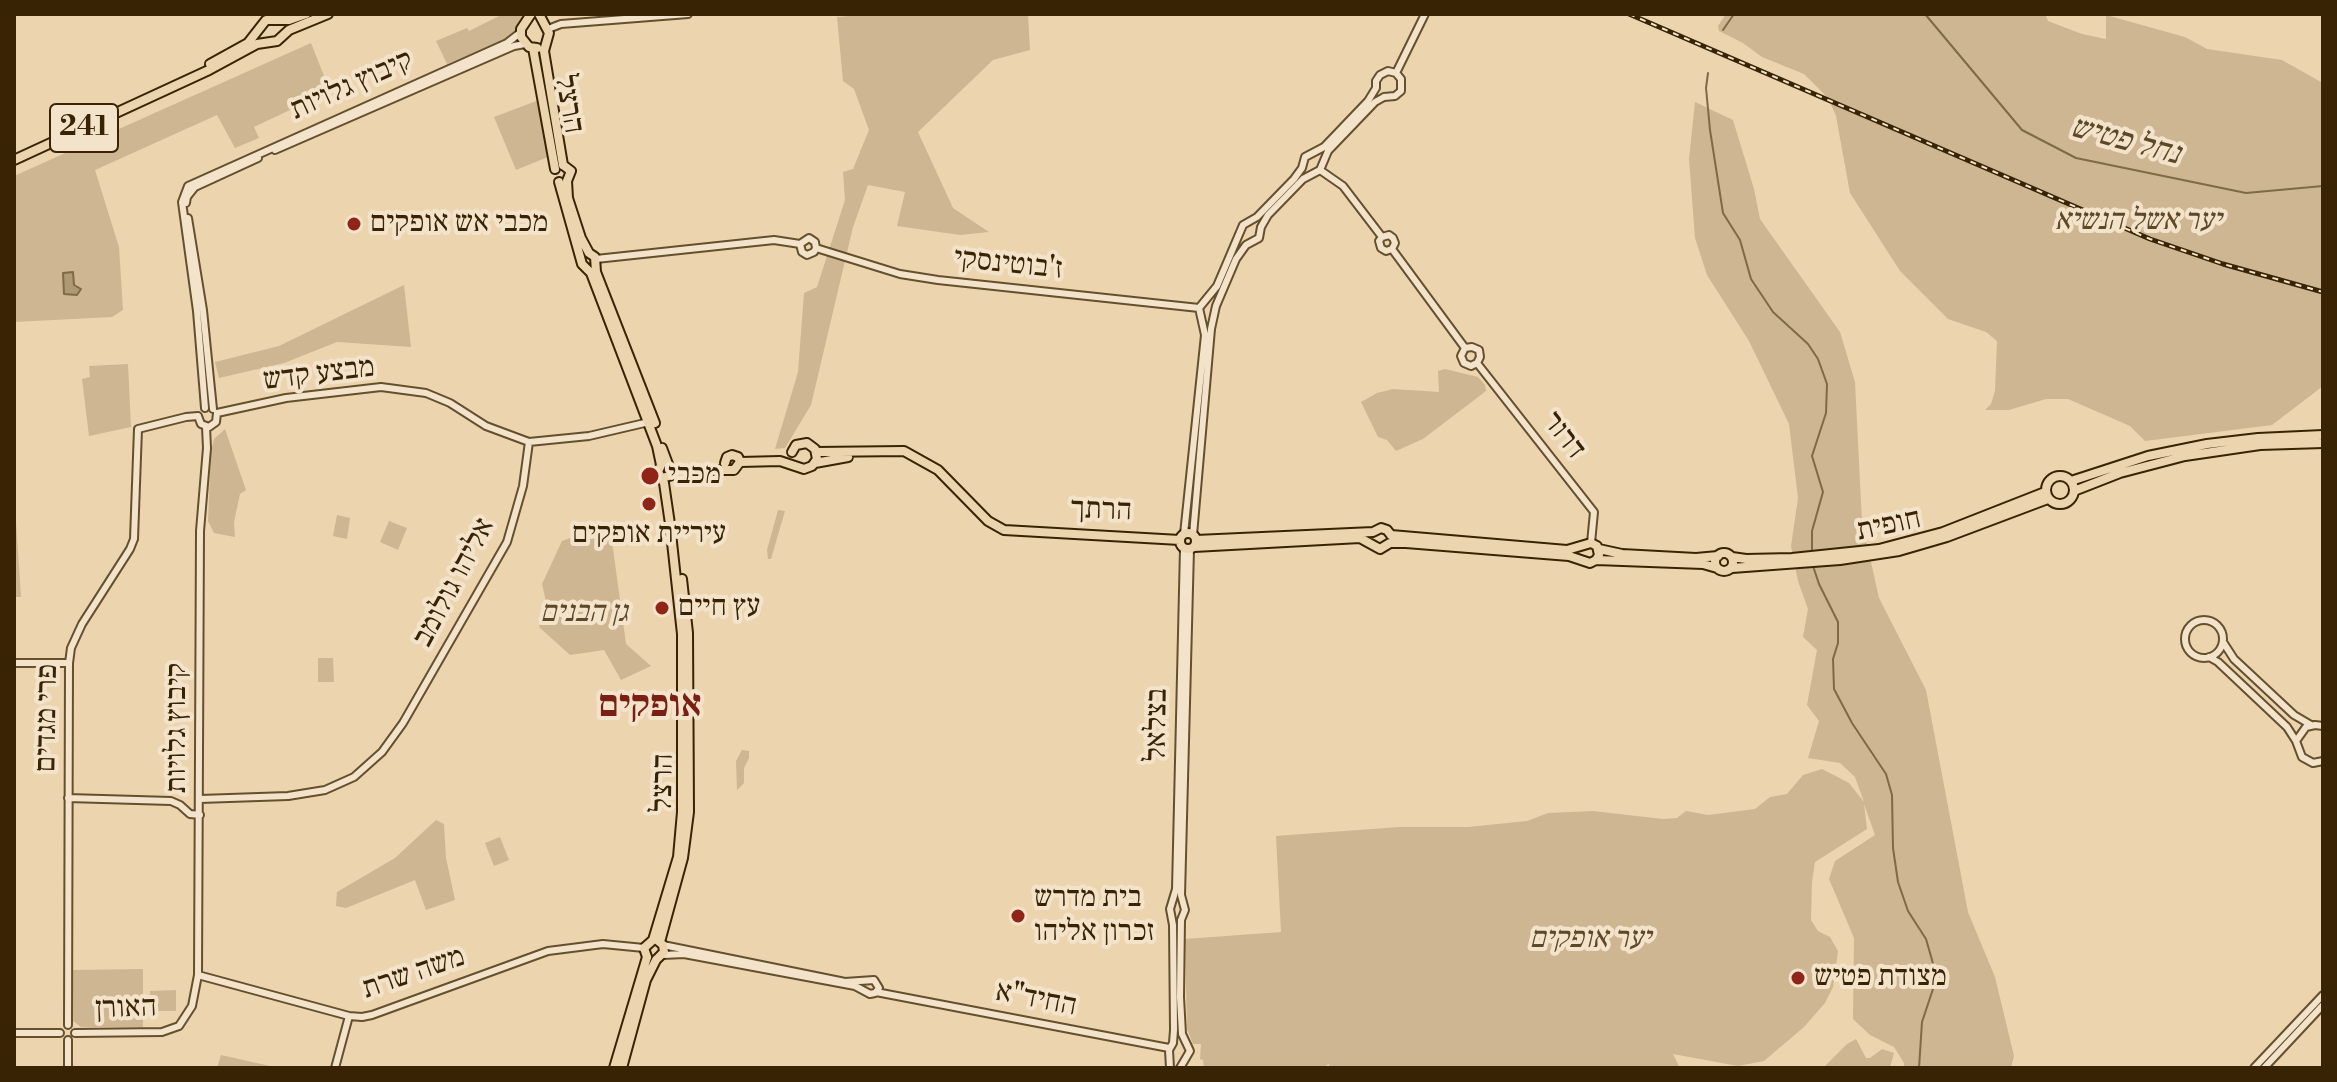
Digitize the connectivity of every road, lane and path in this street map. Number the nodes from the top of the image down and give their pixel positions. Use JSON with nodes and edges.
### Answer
{"nodes":[{"id":1,"x":306,"y":14,"type":"edge"},
{"id":2,"x":328,"y":14,"type":"edge"},
{"id":3,"x":688,"y":14,"type":"edge"},
{"id":4,"x":1425,"y":14,"type":"edge"},
{"id":5,"x":529,"y":18,"type":"edge"},
{"id":6,"x":275,"y":19,"type":"junction"},
{"id":7,"x":543,"y":22,"type":"edge"},
{"id":8,"x":259,"y":29,"type":"junction"},
{"id":9,"x":520,"y":33,"type":"junction"},
{"id":10,"x":282,"y":35,"type":"junction"},
{"id":11,"x":268,"y":42,"type":"junction"},
{"id":12,"x":545,"y":44,"type":"junction"},
{"id":13,"x":529,"y":46,"type":"junction"},
{"id":14,"x":1396,"y":73,"type":"junction"},
{"id":15,"x":1376,"y":88,"type":"junction"},
{"id":16,"x":153,"y":95,"type":"junction"},
{"id":17,"x":1384,"y":97,"type":"junction"},
{"id":18,"x":1313,"y":154,"type":"junction"},
{"id":19,"x":14,"y":160,"type":"edge"},
{"id":20,"x":1322,"y":162,"type":"junction"},
{"id":21,"x":559,"y":167,"type":"junction"},
{"id":22,"x":1302,"y":168,"type":"junction"},
{"id":23,"x":1320,"y":170,"type":"junction"},
{"id":24,"x":1309,"y":174,"type":"junction"},
{"id":25,"x":563,"y":182,"type":"junction"},
{"id":26,"x":1252,"y":221,"type":"junction"},
{"id":27,"x":1261,"y":227,"type":"junction"},
{"id":28,"x":1241,"y":234,"type":"junction"},
{"id":29,"x":1382,"y":237,"type":"junction"},
{"id":30,"x":1249,"y":242,"type":"junction"},
{"id":31,"x":800,"y":244,"type":"junction"},
{"id":32,"x":816,"y":248,"type":"junction"},
{"id":33,"x":1392,"y":249,"type":"junction"},
{"id":34,"x":590,"y":261,"type":"junction"},
{"id":35,"x":1207,"y":301,"type":"junction"},
{"id":36,"x":1216,"y":306,"type":"junction"},
{"id":37,"x":1199,"y":308,"type":"junction"},
{"id":38,"x":1203,"y":316,"type":"junction"},
{"id":39,"x":1214,"y":316,"type":"junction"},
{"id":40,"x":1465,"y":348,"type":"junction"},
{"id":41,"x":1477,"y":363,"type":"junction"},
{"id":42,"x":212,"y":410,"type":"junction"},
{"id":43,"x":198,"y":416,"type":"junction"},
{"id":44,"x":651,"y":421,"type":"junction"},
{"id":45,"x":206,"y":427,"type":"junction"},
{"id":46,"x":2323,"y":435,"type":"edge"},
{"id":47,"x":529,"y":442,"type":"junction"},
{"id":48,"x":2323,"y":443,"type":"edge"},
{"id":49,"x":792,"y":452,"type":"junction"},
{"id":50,"x":816,"y":452,"type":"junction"},
{"id":51,"x":916,"y":456,"type":"junction"},
{"id":52,"x":752,"y":461,"type":"junction"},
{"id":53,"x":815,"y":463,"type":"junction"},
{"id":54,"x":794,"y":464,"type":"junction"},
{"id":55,"x":667,"y":471,"type":"junction"},
{"id":56,"x":2071,"y":481,"type":"junction"},
{"id":57,"x":2074,"y":491,"type":"junction"},
{"id":58,"x":2047,"y":496,"type":"junction"},
{"id":59,"x":1373,"y":532,"type":"junction"},
{"id":60,"x":1391,"y":539,"type":"junction"},
{"id":61,"x":1189,"y":542,"type":"junction"},
{"id":62,"x":1372,"y":542,"type":"junction"},
{"id":63,"x":1595,"y":546,"type":"junction"},
{"id":64,"x":1580,"y":548,"type":"junction"},
{"id":65,"x":1718,"y":556,"type":"junction"},
{"id":66,"x":1732,"y":557,"type":"junction"},
{"id":67,"x":1581,"y":559,"type":"junction"},
{"id":68,"x":1596,"y":560,"type":"junction"},
{"id":69,"x":1792,"y":561,"type":"junction"},
{"id":70,"x":1717,"y":568,"type":"junction"},
{"id":71,"x":1732,"y":568,"type":"junction"},
{"id":72,"x":2223,"y":642,"type":"junction"},
{"id":73,"x":2209,"y":657,"type":"junction"},
{"id":74,"x":14,"y":663,"type":"edge"},
{"id":75,"x":69,"y":663,"type":"junction"},
{"id":76,"x":2311,"y":725,"type":"junction"},
{"id":77,"x":2323,"y":726,"type":"edge"},
{"id":78,"x":2296,"y":741,"type":"junction"},
{"id":79,"x":2322,"y":762,"type":"edge"},
{"id":80,"x":68,"y":798,"type":"junction"},
{"id":81,"x":200,"y":799,"type":"junction"},
{"id":82,"x":200,"y":815,"type":"junction"},
{"id":83,"x":1178,"y":903,"type":"junction"},
{"id":84,"x":1172,"y":915,"type":"junction"},
{"id":85,"x":1181,"y":916,"type":"junction"},
{"id":86,"x":659,"y":942,"type":"junction"},
{"id":87,"x":653,"y":955,"type":"junction"},
{"id":88,"x":198,"y":975,"type":"junction"},
{"id":89,"x":867,"y":981,"type":"junction"},
{"id":90,"x":878,"y":989,"type":"junction"},
{"id":91,"x":866,"y":991,"type":"junction"},
{"id":92,"x":2323,"y":995,"type":"edge"},
{"id":93,"x":2323,"y":1005,"type":"edge"},
{"id":94,"x":349,"y":1016,"type":"junction"},
{"id":95,"x":68,"y":1025,"type":"junction"},
{"id":96,"x":179,"y":1026,"type":"joint"},
{"id":97,"x":14,"y":1033,"type":"edge"},
{"id":98,"x":60,"y":1033,"type":"junction"},
{"id":99,"x":75,"y":1033,"type":"junction"},
{"id":100,"x":68,"y":1040,"type":"junction"},
{"id":101,"x":1183,"y":1042,"type":"junction"},
{"id":102,"x":1171,"y":1046,"type":"junction"},
{"id":103,"x":1171,"y":1057,"type":"junction"},
{"id":104,"x":1181,"y":1065,"type":"edge"},
{"id":105,"x":68,"y":1068,"type":"edge"},
{"id":106,"x":335,"y":1068,"type":"edge"},
{"id":107,"x":614,"y":1068,"type":"edge"},
{"id":108,"x":622,"y":1068,"type":"edge"},
{"id":109,"x":1170,"y":1068,"type":"edge"},
{"id":110,"x":2254,"y":1068,"type":"edge"},
{"id":111,"x":2264,"y":1068,"type":"edge"}],
"edges":[{"from":1,"to":6,"type":"main road"},
{"from":2,"to":10,"type":"main road"},
{"from":3,"to":7,"type":"street"},
{"from":4,"to":14,"type":"street"},
{"from":5,"to":7,"type":"main road"},
{"from":5,"to":9,"type":"main road"},
{"from":6,"to":8,"type":"main road"},
{"from":6,"to":10,"type":"main road"},
{"from":7,"to":12,"type":"main road"},
{"from":8,"to":11,"type":"main road"},
{"from":8,"to":16,"type":"main road","number":"241"},
{"from":9,"to":13,"type":"main road"},
{"from":9,"to":42,"type":"street","name":"קיבוץ גלויות"},
{"from":10,"to":11,"type":"main road"},
{"from":11,"to":16,"type":"main road","number":"241"},
{"from":12,"to":13,"type":"main road"},
{"from":12,"to":21,"type":"main road","name":"הרצל"},
{"from":13,"to":21,"type":"main road","name":"הרצל"},
{"from":13,"to":42,"type":"street","name":"קיבוץ גלויות"},
{"from":14,"to":15,"type":"street"},
{"from":14,"to":17,"type":"street"},
{"from":15,"to":17,"type":"street"},
{"from":15,"to":18,"type":"street"},
{"from":16,"to":19,"type":"main road","number":"241"},
{"from":17,"to":20,"type":"street"},
{"from":18,"to":20,"type":"street"},
{"from":18,"to":22,"type":"street"},
{"from":20,"to":23,"type":"street"},
{"from":21,"to":25,"type":"main road"},
{"from":21,"to":25,"type":"main road"},
{"from":22,"to":24,"type":"street"},
{"from":22,"to":26,"type":"street"},
{"from":23,"to":24,"type":"street"},
{"from":23,"to":29,"type":"street"},
{"from":24,"to":27,"type":"street"},
{"from":25,"to":34,"type":"main road","name":"הרצל"},
{"from":26,"to":27,"type":"street"},
{"from":26,"to":28,"type":"street"},
{"from":27,"to":30,"type":"street"},
{"from":28,"to":30,"type":"street"},
{"from":28,"to":35,"type":"street"},
{"from":29,"to":33,"type":"street"},
{"from":29,"to":33,"type":"street"},
{"from":30,"to":36,"type":"street"},
{"from":31,"to":32,"type":"street"},
{"from":31,"to":32,"type":"street"},
{"from":31,"to":34,"type":"street"},
{"from":32,"to":37,"type":"street","name":"ז'בוטינסקי"},
{"from":33,"to":40,"type":"street"},
{"from":34,"to":44,"type":"main road","name":"הרצל"},
{"from":35,"to":36,"type":"street"},
{"from":35,"to":37,"type":"street"},
{"from":36,"to":39,"type":"street"},
{"from":37,"to":38,"type":"street"},
{"from":38,"to":39,"type":"street"},
{"from":38,"to":61,"type":"street","name":"בצלאל"},
{"from":39,"to":61,"type":"street","name":"בצלאל"},
{"from":40,"to":41,"type":"street"},
{"from":40,"to":41,"type":"street"},
{"from":41,"to":63,"type":"street","name":"דרור"},
{"from":42,"to":43,"type":"street"},
{"from":42,"to":45,"type":"street"},
{"from":42,"to":47,"type":"street","name":"מבצע קדש"},
{"from":43,"to":45,"type":"street"},
{"from":43,"to":75,"type":"street","name":"פרי מגדים"},
{"from":44,"to":47,"type":"street","name":"מבצע קדש"},
{"from":44,"to":55,"type":"main road","name":"הרצל"},
{"from":45,"to":81,"type":"street","name":"קיבוץ גלויות"},
{"from":46,"to":56,"type":"main road"},
{"from":47,"to":81,"type":"street","name":"אליהו גולומב"},
{"from":48,"to":57,"type":"main road"},
{"from":49,"to":50,"type":"main road"},
{"from":49,"to":52,"type":"main road"},
{"from":49,"to":54,"type":"main road"},
{"from":50,"to":51,"type":"main road"},
{"from":50,"to":53,"type":"main road"},
{"from":51,"to":53,"type":"main road"},
{"from":51,"to":61,"type":"main road","name":"הרתך"},
{"from":52,"to":54,"type":"main road"},
{"from":52,"to":55,"type":"main road"},
{"from":53,"to":54,"type":"main road"},
{"from":55,"to":86,"type":"main road","name":"הרצל"},
{"from":56,"to":57,"type":"main road"},
{"from":56,"to":58,"type":"main road"},
{"from":57,"to":58,"type":"main road"},
{"from":58,"to":69,"type":"main road","name":"חופית"},
{"from":59,"to":60,"type":"main road"},
{"from":59,"to":61,"type":"main road"},
{"from":59,"to":62,"type":"main road"},
{"from":60,"to":62,"type":"main road"},
{"from":60,"to":64,"type":"main road"},
{"from":60,"to":67,"type":"main road"},
{"from":61,"to":62,"type":"main road"},
{"from":61,"to":83,"type":"street","name":"בצלאל"},
{"from":63,"to":64,"type":"main road"},
{"from":63,"to":65,"type":"main road"},
{"from":63,"to":68,"type":"main road"},
{"from":64,"to":67,"type":"main road"},
{"from":65,"to":66,"type":"main road"},
{"from":65,"to":70,"type":"main road"},
{"from":66,"to":69,"type":"main road","name":"חופית"},
{"from":66,"to":71,"type":"main road"},
{"from":67,"to":68,"type":"main road"},
{"from":68,"to":70,"type":"main road"},
{"from":69,"to":71,"type":"main road","name":"חופית"},
{"from":70,"to":71,"type":"main road"},
{"from":72,"to":73,"type":"street"},
{"from":72,"to":73,"type":"street"},
{"from":72,"to":76,"type":"street"},
{"from":73,"to":78,"type":"street"},
{"from":74,"to":75,"type":"street"},
{"from":75,"to":80,"type":"street","name":"פרי מגדים"},
{"from":76,"to":77,"type":"street"},
{"from":76,"to":78,"type":"street"},
{"from":78,"to":79,"type":"street"},
{"from":80,"to":82,"type":"street"},
{"from":80,"to":95,"type":"street","name":"פרי מגדים"},
{"from":81,"to":82,"type":"street","name":"קיבוץ גלויות"},
{"from":82,"to":88,"type":"street","name":"קיבוץ גלויות"},
{"from":83,"to":84,"type":"street"},
{"from":83,"to":85,"type":"street"},
{"from":84,"to":85,"type":"street"},
{"from":84,"to":102,"type":"street"},
{"from":85,"to":101,"type":"street"},
{"from":86,"to":87,"type":"main road","name":"הרצל"},
{"from":86,"to":87,"type":"main road"},
{"from":86,"to":89,"type":"street"},
{"from":87,"to":91,"type":"street"},
{"from":87,"to":94,"type":"street","name":"משה שרת"},
{"from":87,"to":107,"type":"main road"},
{"from":87,"to":108,"type":"main road"},
{"from":88,"to":94,"type":"street","name":"משה שרת"},
{"from":88,"to":96,"type":"street","name":"קיבוץ גלויות"},
{"from":89,"to":90,"type":"street"},
{"from":89,"to":91,"type":"street"},
{"from":90,"to":91,"type":"street"},
{"from":90,"to":102,"type":"street","name":"החיד\"א"},
{"from":92,"to":110,"type":"street"},
{"from":93,"to":111,"type":"street"},
{"from":94,"to":106,"type":"street"},
{"from":95,"to":98,"type":"street"},
{"from":95,"to":99,"type":"street"},
{"from":96,"to":99,"type":"street","name":"האורן"},
{"from":97,"to":98,"type":"street"},
{"from":98,"to":100,"type":"street"},
{"from":99,"to":100,"type":"street"},
{"from":100,"to":105,"type":"street"},
{"from":101,"to":102,"type":"street"},
{"from":101,"to":104,"type":"street"},
{"from":102,"to":103,"type":"street"},
{"from":103,"to":104,"type":"street"},
{"from":103,"to":109,"type":"street"}]}
